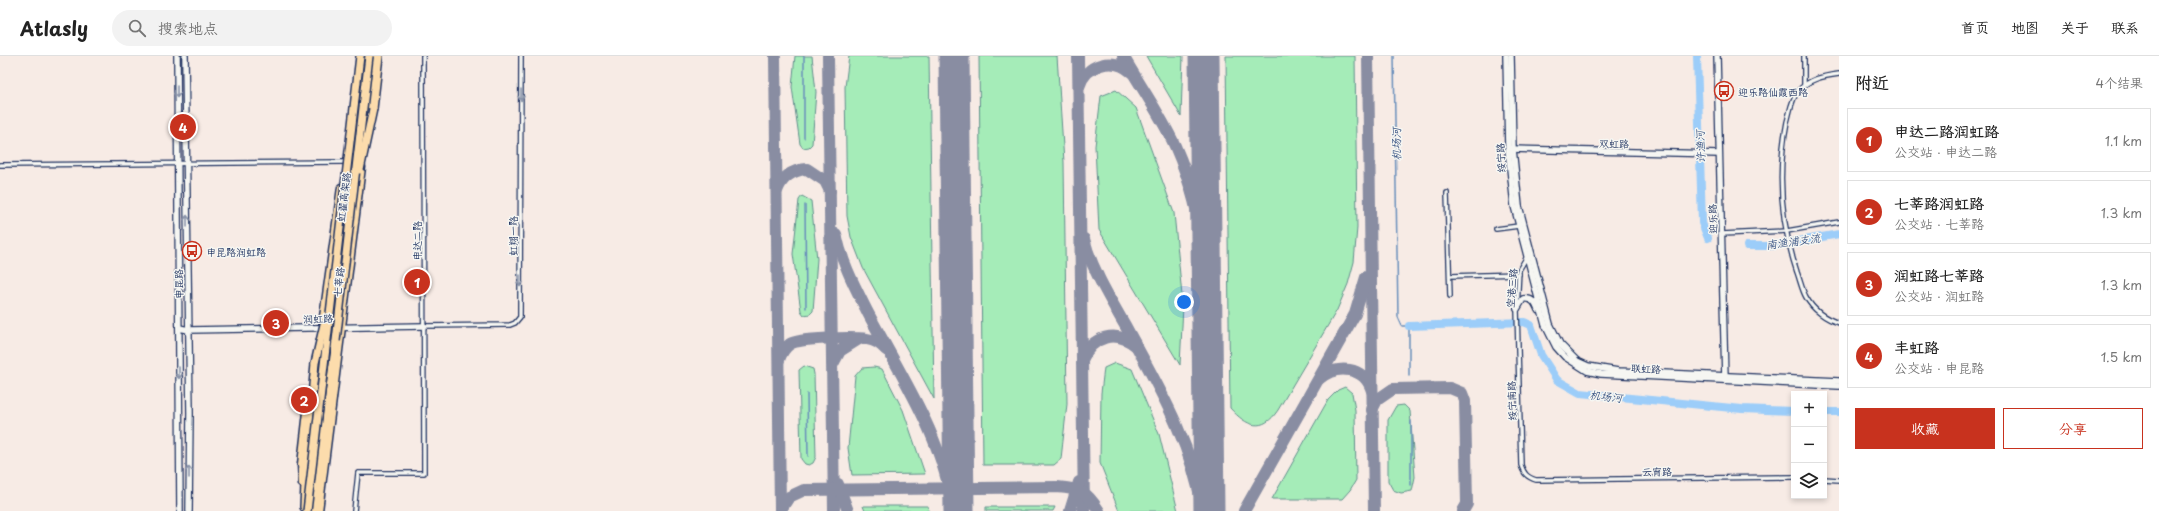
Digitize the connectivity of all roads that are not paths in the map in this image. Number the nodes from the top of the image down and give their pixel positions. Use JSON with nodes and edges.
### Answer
{"nodes":[{"id":1,"x":177,"y":56,"type":"edge"},
{"id":2,"x":185,"y":56,"type":"edge"},
{"id":3,"x":357,"y":56,"type":"edge"},
{"id":4,"x":360,"y":56,"type":"edge"},
{"id":5,"x":369,"y":56,"type":"edge"},
{"id":6,"x":375,"y":56,"type":"edge"},
{"id":7,"x":379,"y":56,"type":"edge"},
{"id":8,"x":424,"y":56,"type":"edge"},
{"id":9,"x":521,"y":56,"type":"edge"},
{"id":10,"x":1506,"y":56,"type":"edge"},
{"id":11,"x":1511,"y":56,"type":"edge"},
{"id":12,"x":1717,"y":56,"type":"edge"},
{"id":13,"x":1804,"y":56,"type":"edge"},
{"id":14,"x":1839,"y":74,"type":"edge"},
{"id":15,"x":1804,"y":85,"type":"junction"},
{"id":16,"x":1511,"y":149,"type":"junction"},
{"id":17,"x":1719,"y":154,"type":"junction"},
{"id":18,"x":345,"y":162,"type":"junction"},
{"id":19,"x":362,"y":162,"type":"junction"},
{"id":20,"x":178,"y":163,"type":"junction"},
{"id":21,"x":186,"y":163,"type":"junction"},
{"id":22,"x":0,"y":165,"type":"edge"},
{"id":23,"x":1447,"y":193,"type":"dead end"},
{"id":24,"x":353,"y":195,"type":"junction"},
{"id":25,"x":1839,"y":222,"type":"edge"},
{"id":26,"x":1519,"y":226,"type":"junction"},
{"id":27,"x":1496,"y":229,"type":"dead end"},
{"id":28,"x":1787,"y":233,"type":"junction"},
{"id":29,"x":1722,"y":234,"type":"junction"},
{"id":30,"x":1528,"y":255,"type":"junction"},
{"id":31,"x":1519,"y":274,"type":"junction"},
{"id":32,"x":1450,"y":276,"type":"junction"},
{"id":33,"x":333,"y":281,"type":"junction"},
{"id":34,"x":1450,"y":296,"type":"dead end"},
{"id":35,"x":1517,"y":308,"type":"junction"},
{"id":36,"x":1839,"y":323,"type":"edge"},
{"id":37,"x":1545,"y":325,"type":"junction"},
{"id":38,"x":322,"y":326,"type":"junction"},
{"id":39,"x":343,"y":326,"type":"junction"},
{"id":40,"x":424,"y":326,"type":"junction"},
{"id":41,"x":179,"y":328,"type":"junction"},
{"id":42,"x":1518,"y":329,"type":"joint"},
{"id":43,"x":189,"y":330,"type":"junction"},
{"id":44,"x":179,"y":334,"type":"junction"},
{"id":45,"x":1725,"y":379,"type":"junction"},
{"id":46,"x":1839,"y":381,"type":"edge"},
{"id":47,"x":1839,"y":386,"type":"edge"},
{"id":48,"x":1524,"y":472,"type":"joint"},
{"id":49,"x":1791,"y":477,"type":"edge"},
{"id":50,"x":1827,"y":479,"type":"edge"},
{"id":51,"x":1839,"y":480,"type":"edge"},
{"id":52,"x":318,"y":487,"type":"junction"},
{"id":53,"x":305,"y":510,"type":"edge"},
{"id":54,"x":180,"y":511,"type":"edge"},
{"id":55,"x":189,"y":511,"type":"edge"},
{"id":56,"x":314,"y":511,"type":"edge"},
{"id":57,"x":318,"y":511,"type":"edge"},
{"id":58,"x":354,"y":511,"type":"edge"}],
"edges":[{"from":1,"to":20,"type":"main road","name":"申昆路","one_way":true},
{"from":2,"to":21,"type":"main road","name":"申昆路"},
{"from":3,"to":18,"type":"main road","name":"七莘路"},
{"from":4,"to":33,"type":"highway","name":"虹翟高架路","bridge":true},
{"from":5,"to":24,"type":"highway","name":"虹翟高架路","bridge":true},
{"from":6,"to":19,"type":"main road","name":"七莘路"},
{"from":7,"to":24,"type":"highway","bridge":true},
{"from":8,"to":40,"type":"street","name":"申达二路"},
{"from":9,"to":40,"type":"street","name":"虹翔一路","one_way":true},
{"from":10,"to":16,"type":"main road","name":"绥宁路"},
{"from":11,"to":16,"type":"main road","name":"绥宁路"},
{"from":12,"to":17,"type":"main road","name":"迎乐路"},
{"from":13,"to":15,"type":"street"},
{"from":14,"to":15,"type":"street"},
{"from":15,"to":28,"type":"street"},
{"from":16,"to":17,"type":"main road","name":"双虹路"},
{"from":16,"to":26,"type":"main road","name":"绥宁路"},
{"from":16,"to":30,"type":"main road","name":"绥宁路"},
{"from":17,"to":29,"type":"main road","name":"迎乐路"},
{"from":18,"to":19,"type":"main road"},
{"from":18,"to":21,"type":"street"},
{"from":18,"to":38,"type":"main road","name":"七莘路"},
{"from":19,"to":39,"type":"main road","name":"七莘路"},
{"from":20,"to":21,"type":"street"},
{"from":20,"to":22,"type":"street"},
{"from":20,"to":41,"type":"main road","name":"申昆路"},
{"from":43,"to":21,"type":"main road","name":"申昆路","one_way":true},
{"from":23,"to":32,"type":"street"},
{"from":24,"to":52,"type":"highway","name":"虹翟高架路","bridge":true},
{"from":25,"to":28,"type":"street"},
{"from":26,"to":27,"type":"street"},
{"from":26,"to":30,"type":"main road","name":"绥宁路"},
{"from":28,"to":29,"type":"street"},
{"from":28,"to":36,"type":"street"},
{"from":29,"to":45,"type":"main road","name":"迎乐路"},
{"from":30,"to":31,"type":"street","name":"空港三路"},
{"from":30,"to":37,"type":"main road","name":"联虹路"},
{"from":30,"to":45,"type":"main road","name":"联虹路"},
{"from":31,"to":32,"type":"street"},
{"from":31,"to":35,"type":"street","name":"空港三路"},
{"from":32,"to":34,"type":"street"},
{"from":33,"to":53,"type":"highway","bridge":true},
{"from":33,"to":53,"type":"highway","bridge":true},
{"from":35,"to":37,"type":"main road"},
{"from":35,"to":42,"type":"street","name":"空港三路"},
{"from":37,"to":45,"type":"main road","name":"联虹路"},
{"from":38,"to":39,"type":"main road","name":"润虹路"},
{"from":38,"to":43,"type":"main road","name":"润虹路"},
{"from":38,"to":53,"type":"main road","name":"七莘路"},
{"from":39,"to":40,"type":"main road","name":"润虹路"},
{"from":39,"to":57,"type":"main road","name":"七莘路"},
{"from":40,"to":58,"type":"street","name":"申达二路"},
{"from":41,"to":43,"type":"main road"},
{"from":41,"to":44,"type":"main road","name":"申昆路"},
{"from":42,"to":48,"type":"street","name":"绥宁南路"},
{"from":43,"to":44,"type":"main road"},
{"from":55,"to":43,"type":"main road","name":"申昆路","one_way":true},
{"from":44,"to":54,"type":"main road","name":"申昆路","one_way":true},
{"from":45,"to":46,"type":"main road","name":"联虹路"},
{"from":45,"to":47,"type":"main road","name":"联虹路"},
{"from":48,"to":49,"type":"street","name":"云宵路"},
{"from":50,"to":51,"type":"street"},
{"from":52,"to":56,"type":"highway"},
{"from":52,"to":57,"type":"highway"}]}
